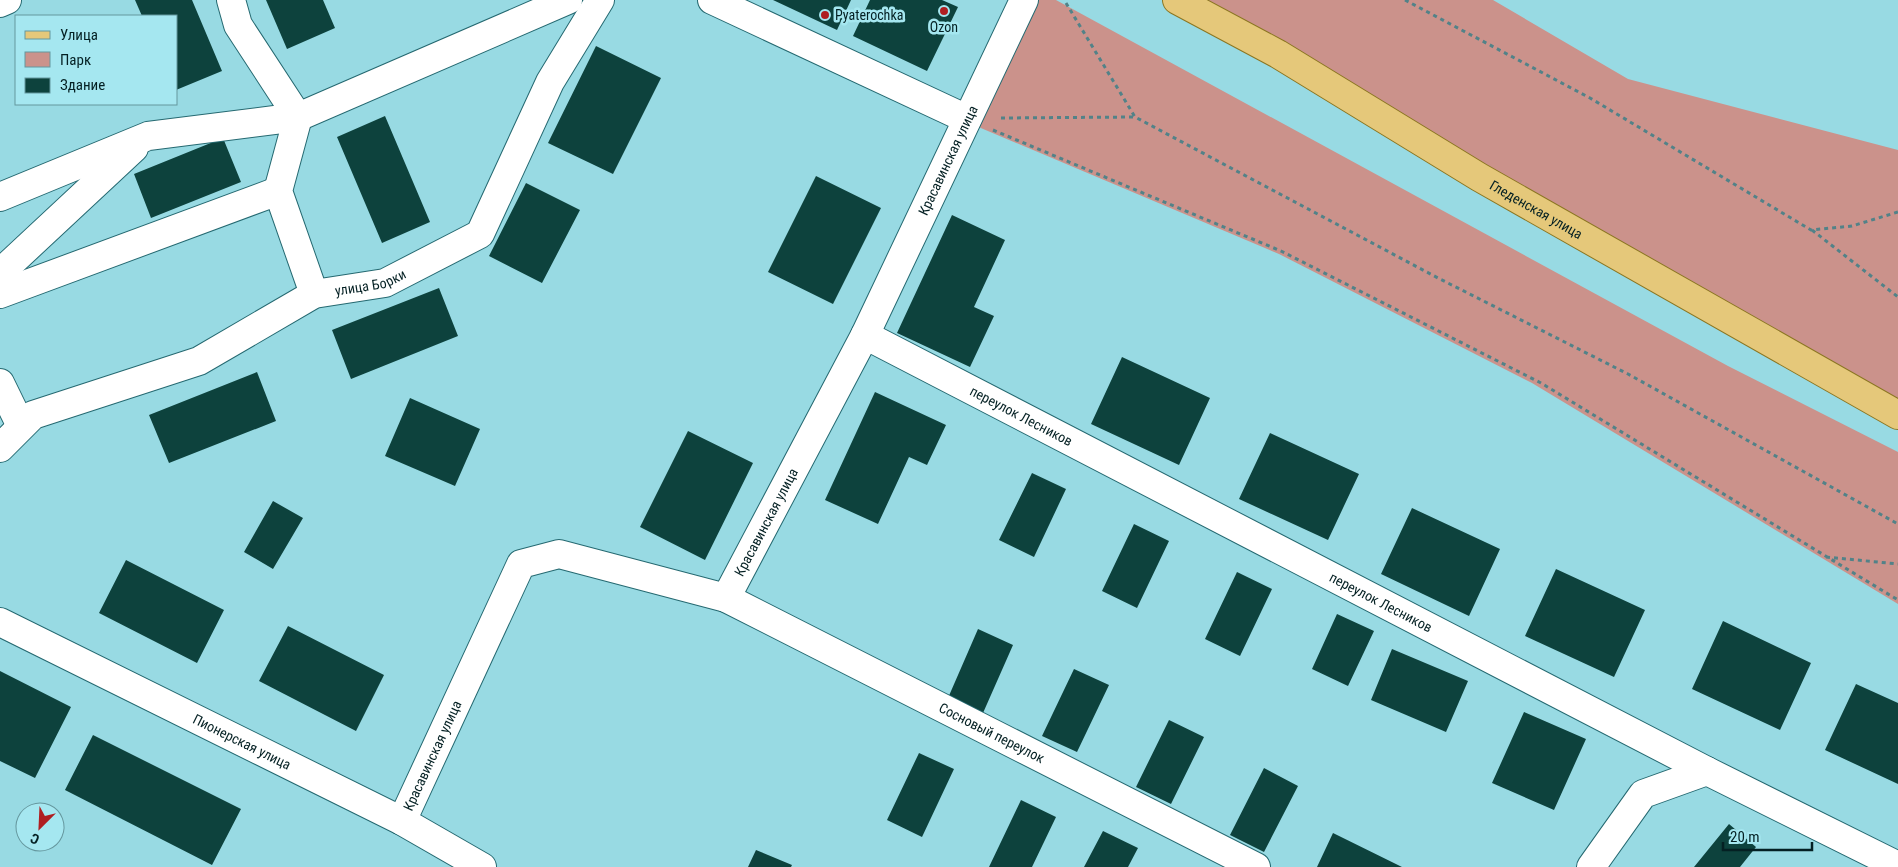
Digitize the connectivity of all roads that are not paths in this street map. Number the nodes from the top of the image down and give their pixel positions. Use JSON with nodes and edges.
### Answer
{"nodes":[{"id":1,"x":8,"y":0,"type":"edge"},
{"id":2,"x":231,"y":0,"type":"edge"},
{"id":3,"x":568,"y":0,"type":"edge"},
{"id":4,"x":600,"y":0,"type":"edge"},
{"id":5,"x":712,"y":0,"type":"edge"},
{"id":6,"x":1024,"y":0,"type":"edge"},
{"id":7,"x":1177,"y":0,"type":"edge"},
{"id":8,"x":0,"y":3,"type":"edge"},
{"id":9,"x":298,"y":117,"type":"junction"},
{"id":10,"x":968,"y":119,"type":"junction"},
{"id":11,"x":148,"y":136,"type":"junction"},
{"id":12,"x":278,"y":191,"type":"junction"},
{"id":13,"x":0,"y":197,"type":"edge"},
{"id":14,"x":0,"y":273,"type":"edge"},
{"id":15,"x":0,"y":294,"type":"edge"},
{"id":16,"x":314,"y":294,"type":"junction"},
{"id":17,"x":865,"y":335,"type":"junction"},
{"id":18,"x":0,"y":383,"type":"edge"},
{"id":19,"x":1898,"y":415,"type":"edge"},
{"id":20,"x":21,"y":426,"type":"junction"},
{"id":21,"x":0,"y":448,"type":"edge"},
{"id":22,"x":726,"y":598,"type":"junction"},
{"id":23,"x":0,"y":622,"type":"edge"},
{"id":24,"x":1708,"y":771,"type":"junction"},
{"id":25,"x":402,"y":821,"type":"junction"},
{"id":26,"x":1898,"y":866,"type":"edge"},
{"id":27,"x":482,"y":867,"type":"edge"},
{"id":28,"x":1256,"y":867,"type":"edge"},
{"id":29,"x":1591,"y":867,"type":"edge"}],
"edges":[{"from":1,"to":8,"type":"street"},
{"from":2,"to":9,"type":"street"},
{"from":3,"to":9,"type":"street"},
{"from":4,"to":16,"type":"street","name":"улица Борки"},
{"from":5,"to":10,"type":"street"},
{"from":6,"to":10,"type":"street","name":"Красавинская улица"},
{"from":7,"to":19,"type":"main road","name":"Гледенская улица"},
{"from":9,"to":11,"type":"street"},
{"from":9,"to":12,"type":"street"},
{"from":10,"to":17,"type":"street","name":"Красавинская улица"},
{"from":11,"to":13,"type":"street"},
{"from":11,"to":14,"type":"street"},
{"from":12,"to":15,"type":"street"},
{"from":12,"to":16,"type":"street"},
{"from":16,"to":20,"type":"street","name":"улица Борки"},
{"from":17,"to":22,"type":"street","name":"Красавинская улица"},
{"from":17,"to":24,"type":"street","name":"переулок Лесников"},
{"from":18,"to":20,"type":"street"},
{"from":20,"to":21,"type":"street","name":"улица Борки"},
{"from":22,"to":25,"type":"street","name":"Красавинская улица"},
{"from":22,"to":28,"type":"street","name":"Сосновый переулок"},
{"from":23,"to":25,"type":"street","name":"Пионерская улица"},
{"from":24,"to":26,"type":"street","name":"переулок Лесников"},
{"from":24,"to":29,"type":"street"},
{"from":25,"to":27,"type":"street","name":"Пионерская улица"}]}
